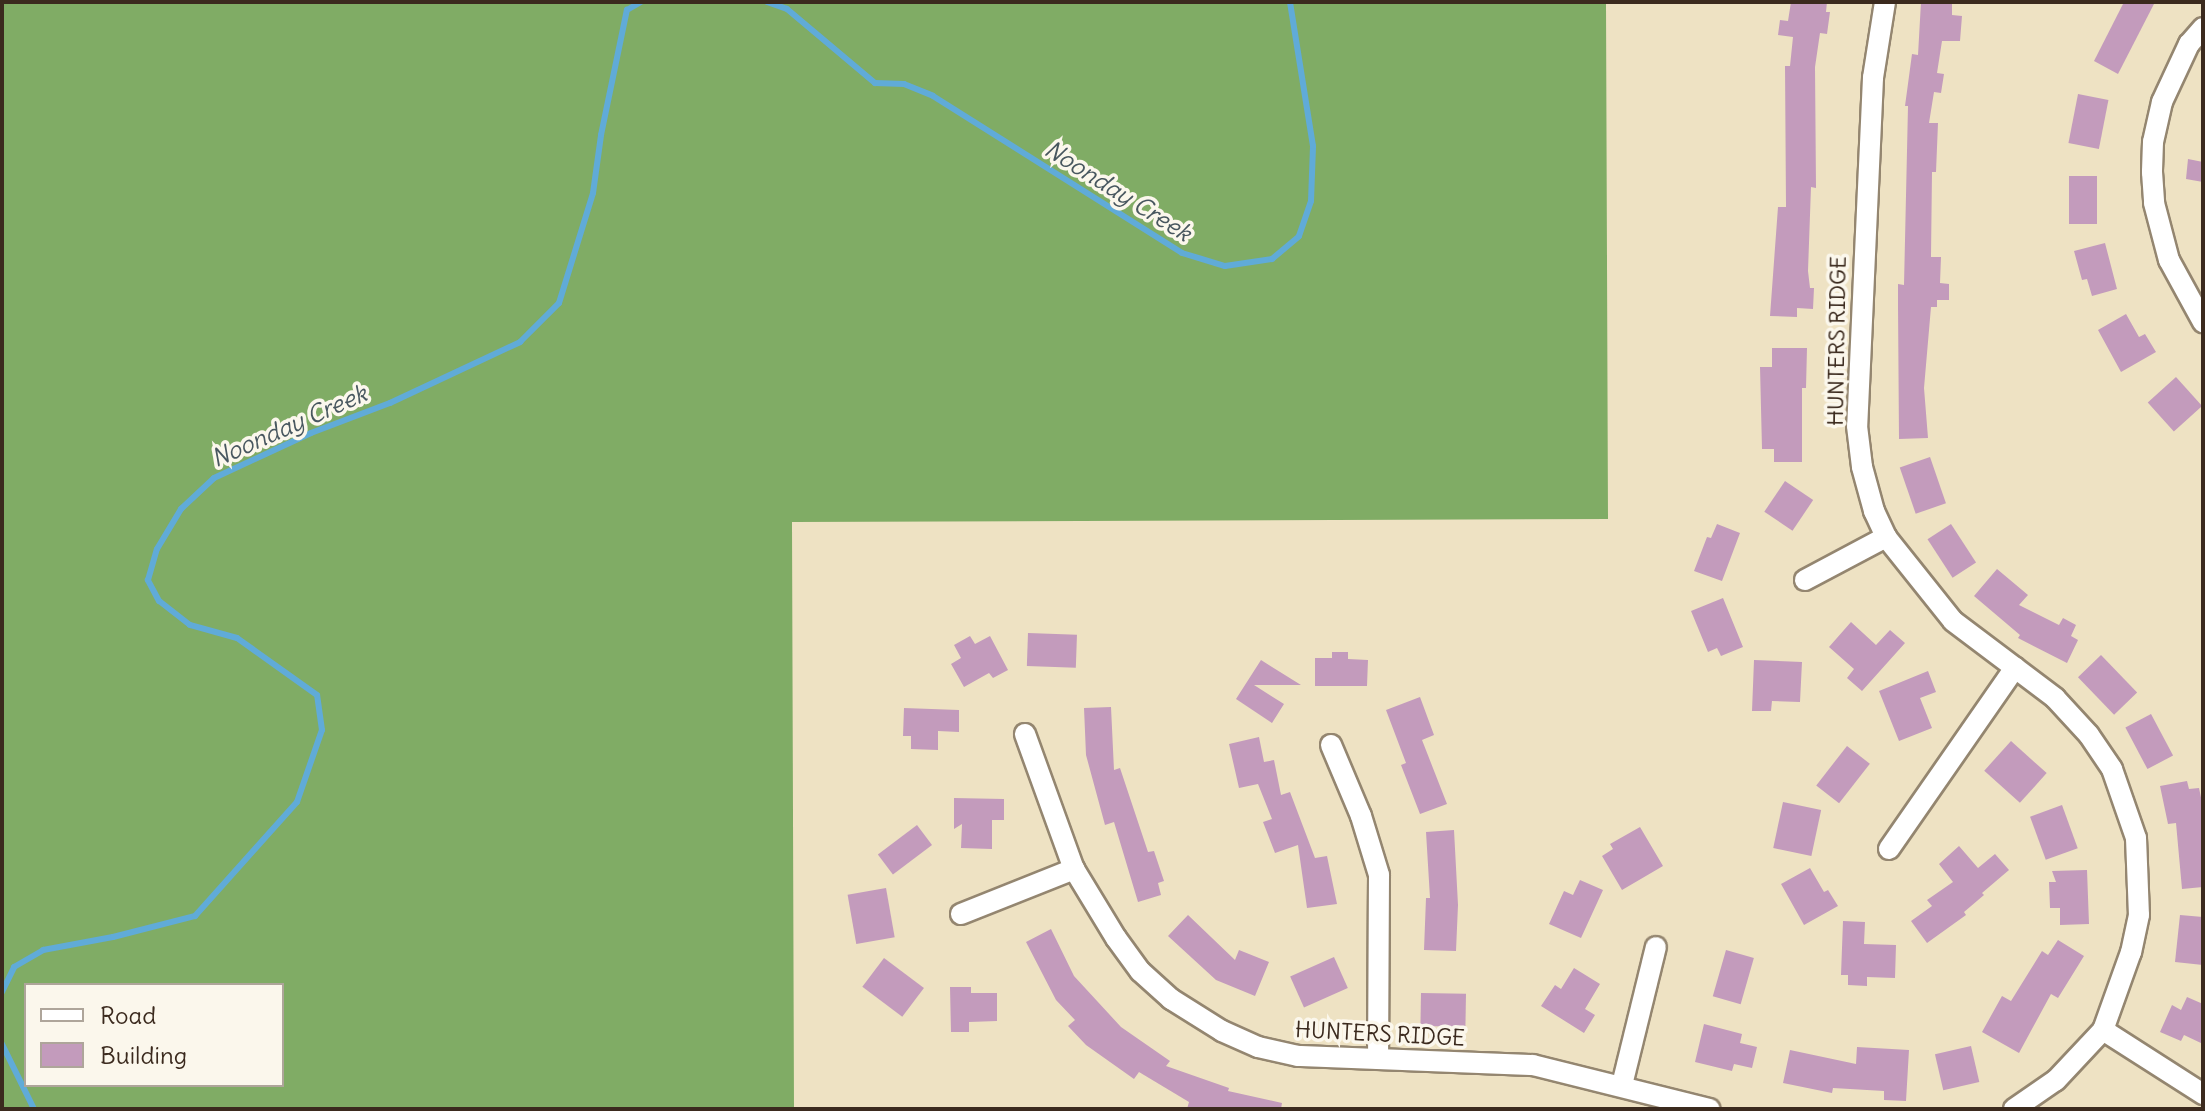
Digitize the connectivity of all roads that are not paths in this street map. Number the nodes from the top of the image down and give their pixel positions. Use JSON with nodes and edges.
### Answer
{"nodes":[{"id":1,"x":1885,"y":2,"type":"edge"},
{"id":2,"x":2203,"y":28,"type":"edge"},
{"id":3,"x":2203,"y":322,"type":"edge"},
{"id":4,"x":1886,"y":537,"type":"junction"},
{"id":5,"x":1805,"y":580,"type":"dead end"},
{"id":6,"x":2015,"y":668,"type":"junction"},
{"id":7,"x":1025,"y":734,"type":"dead end"},
{"id":8,"x":1331,"y":745,"type":"dead end"},
{"id":9,"x":1889,"y":849,"type":"dead end"},
{"id":10,"x":1074,"y":869,"type":"junction"},
{"id":11,"x":961,"y":914,"type":"dead end"},
{"id":12,"x":1656,"y":947,"type":"dead end"},
{"id":13,"x":2103,"y":1030,"type":"junction"},
{"id":14,"x":1378,"y":1059,"type":"junction"},
{"id":15,"x":1622,"y":1085,"type":"junction"},
{"id":16,"x":2203,"y":1094,"type":"edge"},
{"id":17,"x":1710,"y":1109,"type":"edge"},
{"id":18,"x":2014,"y":1109,"type":"edge"}],
"edges":[{"from":1,"to":4,"type":"street","name":"HUNTERS RIDGE"},
{"from":2,"to":3,"type":"street"},
{"from":4,"to":5,"type":"street"},
{"from":4,"to":6,"type":"street","name":"HUNTERS RIDGE"},
{"from":6,"to":9,"type":"street"},
{"from":6,"to":13,"type":"street","name":"HUNTERS RIDGE"},
{"from":7,"to":10,"type":"street","name":"HUNTERS RIDGE"},
{"from":8,"to":14,"type":"street"},
{"from":10,"to":11,"type":"street"},
{"from":10,"to":14,"type":"street","name":"HUNTERS RIDGE"},
{"from":12,"to":15,"type":"street"},
{"from":13,"to":16,"type":"street"},
{"from":13,"to":18,"type":"street","name":"HUNTERS RIDGE"},
{"from":14,"to":15,"type":"street","name":"HUNTERS RIDGE"},
{"from":15,"to":17,"type":"street","name":"HUNTERS RIDGE"}]}
